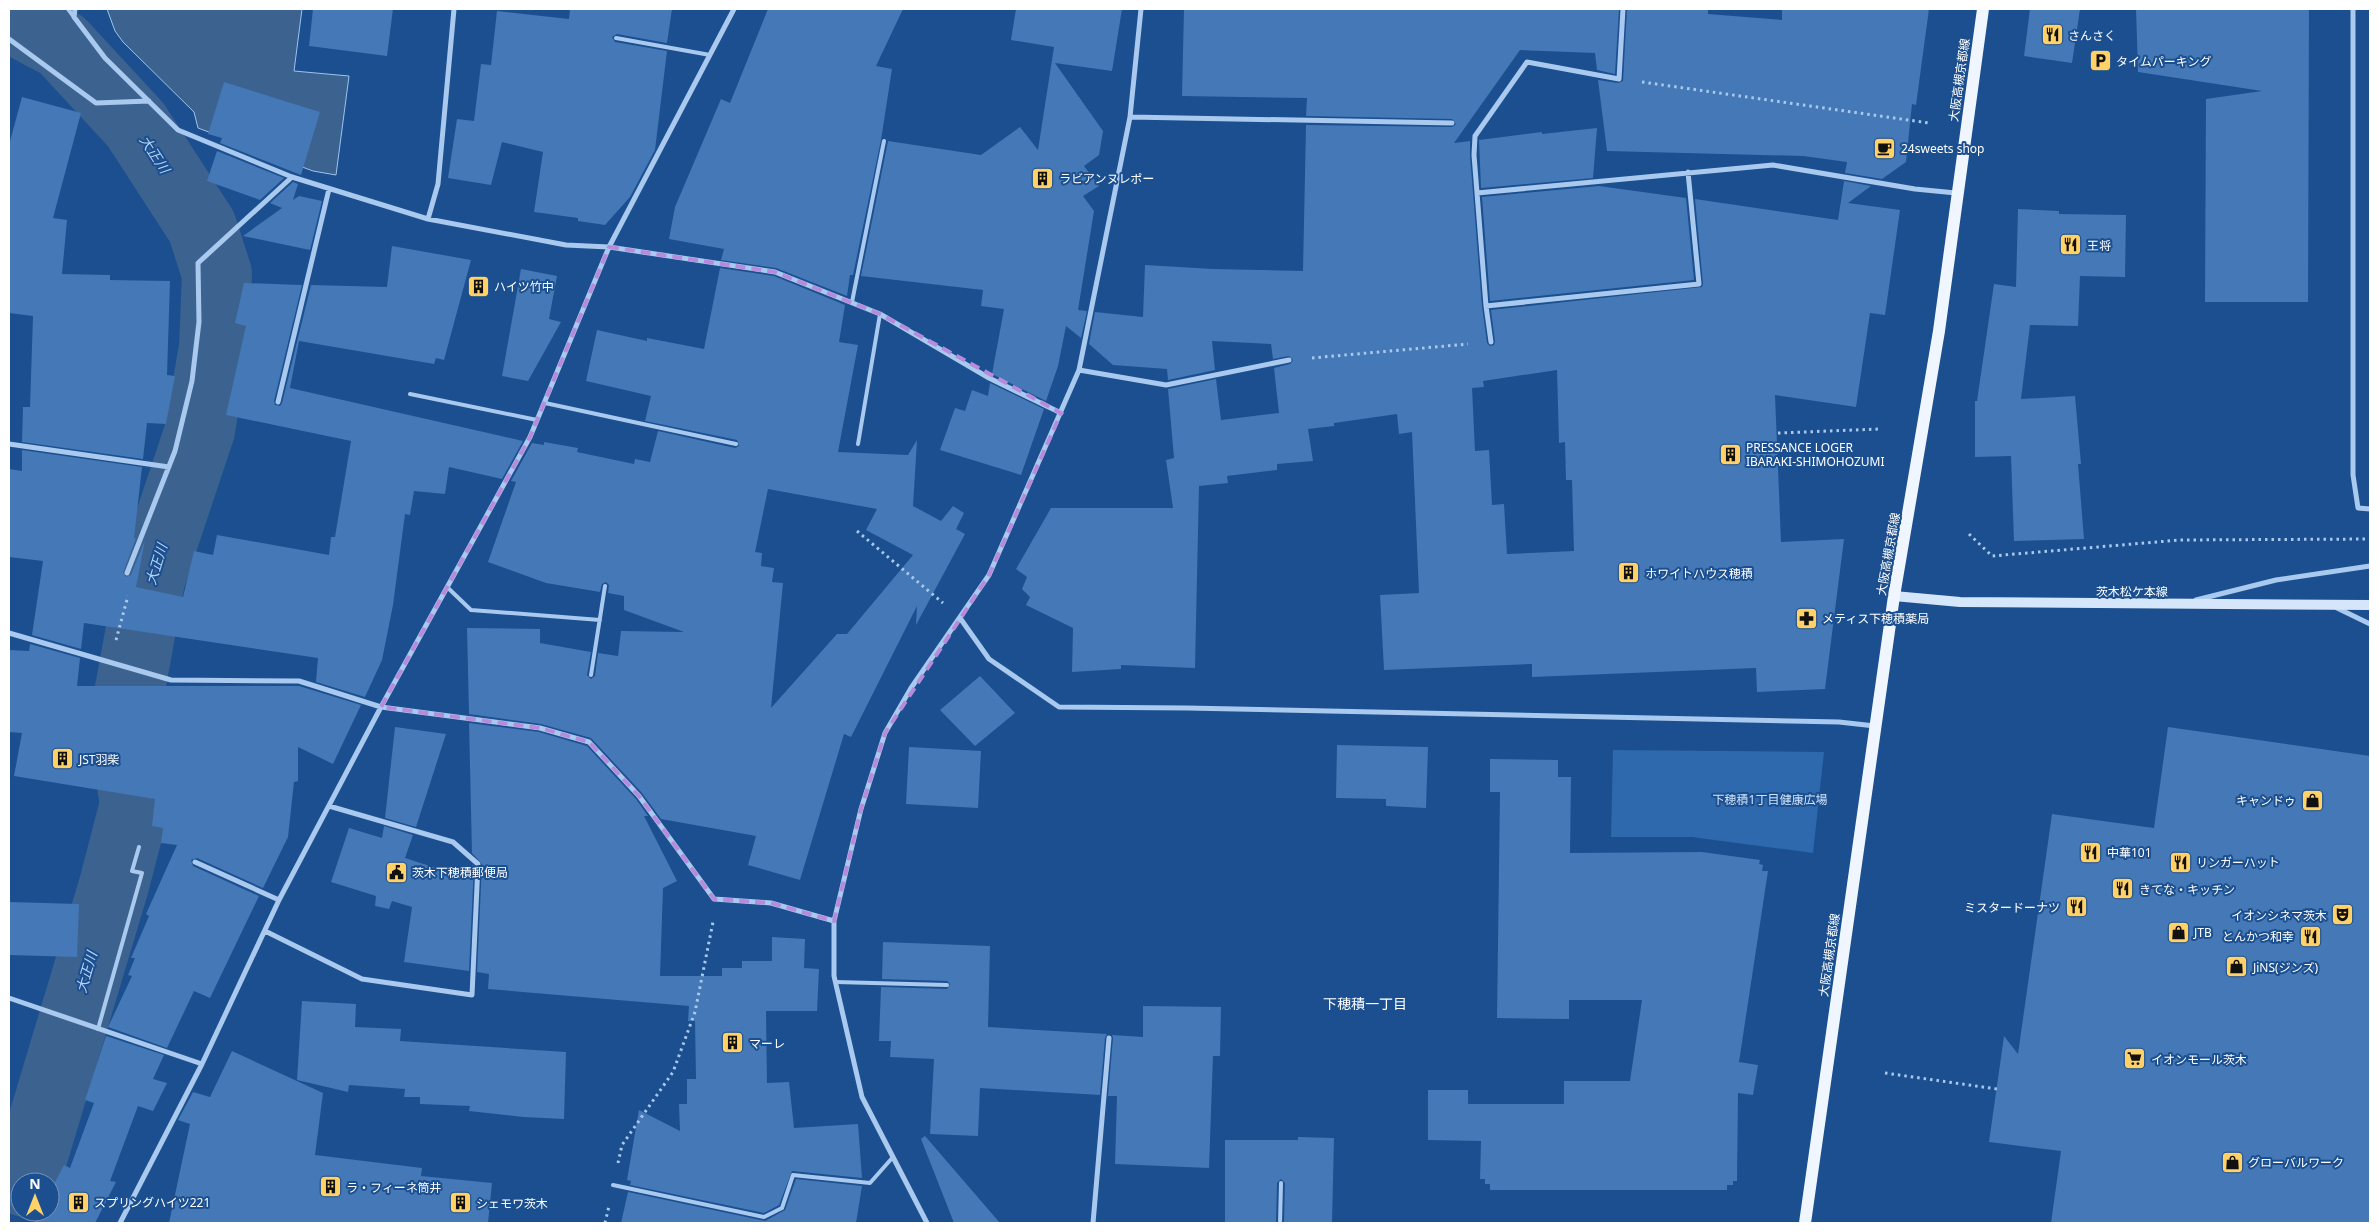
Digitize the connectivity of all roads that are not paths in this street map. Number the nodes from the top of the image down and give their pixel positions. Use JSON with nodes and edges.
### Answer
{"nodes":[{"id":1,"x":68,"y":9,"type":"edge"},
{"id":2,"x":75,"y":9,"type":"edge"},
{"id":3,"x":454,"y":9,"type":"edge"},
{"id":4,"x":734,"y":9,"type":"edge"},
{"id":5,"x":1141,"y":9,"type":"edge"},
{"id":6,"x":1624,"y":9,"type":"edge"},
{"id":7,"x":1983,"y":9,"type":"edge"},
{"id":8,"x":2353,"y":9,"type":"edge"},
{"id":9,"x":74,"y":17,"type":"junction"},
{"id":10,"x":616,"y":38,"type":"dead end"},
{"id":11,"x":9,"y":39,"type":"edge"},
{"id":12,"x":710,"y":54,"type":"junction"},
{"id":13,"x":149,"y":101,"type":"junction"},
{"id":14,"x":1130,"y":118,"type":"junction"},
{"id":15,"x":1452,"y":123,"type":"dead end"},
{"id":16,"x":884,"y":141,"type":"dead end"},
{"id":17,"x":1688,"y":172,"type":"junction"},
{"id":18,"x":292,"y":176,"type":"junction"},
{"id":19,"x":329,"y":189,"type":"junction"},
{"id":20,"x":1477,"y":193,"type":"junction"},
{"id":21,"x":1956,"y":193,"type":"junction"},
{"id":22,"x":428,"y":219,"type":"junction"},
{"id":23,"x":609,"y":247,"type":"junction"},
{"id":24,"x":852,"y":302,"type":"junction"},
{"id":25,"x":1486,"y":306,"type":"junction"},
{"id":26,"x":880,"y":314,"type":"junction"},
{"id":27,"x":1490,"y":342,"type":"road end"},
{"id":28,"x":1289,"y":360,"type":"road end"},
{"id":29,"x":1079,"y":370,"type":"junction"},
{"id":30,"x":410,"y":394,"type":"dead end"},
{"id":31,"x":278,"y":402,"type":"dead end"},
{"id":32,"x":545,"y":403,"type":"junction"},
{"id":33,"x":1060,"y":414,"type":"junction"},
{"id":34,"x":537,"y":420,"type":"junction"},
{"id":35,"x":9,"y":444,"type":"edge"},
{"id":36,"x":736,"y":444,"type":"dead end"},
{"id":37,"x":858,"y":444,"type":"dead end"},
{"id":38,"x":169,"y":467,"type":"junction"},
{"id":39,"x":2370,"y":510,"type":"edge"},
{"id":40,"x":2370,"y":566,"type":"edge"},
{"id":41,"x":127,"y":573,"type":"road end"},
{"id":42,"x":605,"y":586,"type":"dead end"},
{"id":43,"x":447,"y":587,"type":"junction"},
{"id":44,"x":1894,"y":596,"type":"junction"},
{"id":45,"x":2183,"y":604,"type":"junction"},
{"id":46,"x":2370,"y":605,"type":"edge"},
{"id":47,"x":2332,"y":606,"type":"junction"},
{"id":48,"x":960,"y":618,"type":"junction"},
{"id":49,"x":600,"y":620,"type":"junction"},
{"id":50,"x":2370,"y":624,"type":"edge"},
{"id":51,"x":9,"y":633,"type":"edge"},
{"id":52,"x":591,"y":675,"type":"dead end"},
{"id":53,"x":380,"y":707,"type":"junction"},
{"id":54,"x":1876,"y":726,"type":"junction"},
{"id":55,"x":329,"y":806,"type":"junction"},
{"id":56,"x":138,"y":847,"type":"dead end"},
{"id":57,"x":195,"y":862,"type":"dead end"},
{"id":58,"x":279,"y":900,"type":"junction"},
{"id":59,"x":834,"y":921,"type":"junction"},
{"id":60,"x":265,"y":931,"type":"junction"},
{"id":61,"x":836,"y":982,"type":"junction"},
{"id":62,"x":947,"y":985,"type":"dead end"},
{"id":63,"x":9,"y":998,"type":"edge"},
{"id":64,"x":98,"y":1029,"type":"junction"},
{"id":65,"x":1109,"y":1038,"type":"dead end"},
{"id":66,"x":202,"y":1064,"type":"junction"},
{"id":67,"x":893,"y":1157,"type":"junction"},
{"id":68,"x":1281,"y":1183,"type":"dead end"},
{"id":69,"x":613,"y":1185,"type":"road end"},
{"id":70,"x":120,"y":1223,"type":"edge"},
{"id":71,"x":927,"y":1223,"type":"edge"},
{"id":72,"x":1093,"y":1223,"type":"edge"},
{"id":73,"x":1280,"y":1223,"type":"edge"},
{"id":74,"x":1805,"y":1223,"type":"edge"}],
"edges":[{"from":1,"to":9,"type":"lane"},
{"from":2,"to":9,"type":"street"},
{"from":3,"to":22,"type":"street"},
{"from":4,"to":12,"type":"street"},
{"from":5,"to":14,"type":"street"},
{"from":6,"to":20,"type":"street"},
{"from":7,"to":21,"type":"main road","name":"大阪高槻京都線"},
{"from":8,"to":39,"type":"street"},
{"from":9,"to":13,"type":"street"},
{"from":10,"to":12,"type":"lane"},
{"from":11,"to":13,"type":"street"},
{"from":12,"to":23,"type":"street"},
{"from":13,"to":18,"type":"street"},
{"from":14,"to":15,"type":"street"},
{"from":14,"to":29,"type":"street"},
{"from":16,"to":24,"type":"lane"},
{"from":17,"to":20,"type":"street"},
{"from":17,"to":21,"type":"street"},
{"from":17,"to":25,"type":"street"},
{"from":18,"to":19,"type":"street"},
{"from":18,"to":38,"type":"street"},
{"from":19,"to":22,"type":"street"},
{"from":19,"to":31,"type":"street"},
{"from":20,"to":25,"type":"street"},
{"from":21,"to":44,"type":"main road","name":"大阪高槻京都線"},
{"from":22,"to":23,"type":"street"},
{"from":23,"to":24,"type":"street"},
{"from":23,"to":32,"type":"street"},
{"from":24,"to":26,"type":"street"},
{"from":25,"to":27,"type":"street"},
{"from":26,"to":33,"type":"street"},
{"from":26,"to":37,"type":"lane"},
{"from":28,"to":29,"type":"street"},
{"from":29,"to":33,"type":"street"},
{"from":30,"to":34,"type":"lane"},
{"from":32,"to":34,"type":"street"},
{"from":32,"to":36,"type":"lane"},
{"from":33,"to":48,"type":"street"},
{"from":34,"to":43,"type":"street"},
{"from":35,"to":38,"type":"street"},
{"from":38,"to":41,"type":"street"},
{"from":40,"to":45,"type":"street"},
{"from":42,"to":49,"type":"lane"},
{"from":43,"to":49,"type":"lane"},
{"from":43,"to":53,"type":"street"},
{"from":44,"to":45,"type":"street","name":"茨木松ケ本線"},
{"from":44,"to":54,"type":"main road","name":"大阪高槻京都線"},
{"from":45,"to":47,"type":"street","name":"茨木松ケ本線"},
{"from":46,"to":47,"type":"street","name":"茨木松ケ本線"},
{"from":47,"to":50,"type":"street"},
{"from":48,"to":54,"type":"street"},
{"from":48,"to":59,"type":"street"},
{"from":49,"to":52,"type":"lane"},
{"from":51,"to":53,"type":"street"},
{"from":53,"to":55,"type":"street"},
{"from":53,"to":59,"type":"street"},
{"from":54,"to":74,"type":"main road","name":"大阪高槻京都線"},
{"from":55,"to":58,"type":"street"},
{"from":55,"to":60,"type":"street"},
{"from":56,"to":64,"type":"lane"},
{"from":57,"to":58,"type":"street"},
{"from":58,"to":60,"type":"street"},
{"from":59,"to":61,"type":"street"},
{"from":60,"to":66,"type":"street"},
{"from":61,"to":62,"type":"lane"},
{"from":61,"to":67,"type":"street"},
{"from":63,"to":64,"type":"street"},
{"from":64,"to":66,"type":"street"},
{"from":65,"to":72,"type":"street"},
{"from":66,"to":70,"type":"street"},
{"from":67,"to":69,"type":"lane"},
{"from":67,"to":71,"type":"street"},
{"from":68,"to":73,"type":"lane"}]}
